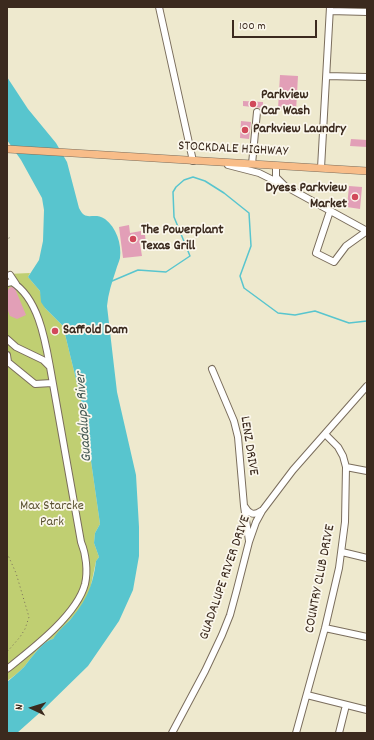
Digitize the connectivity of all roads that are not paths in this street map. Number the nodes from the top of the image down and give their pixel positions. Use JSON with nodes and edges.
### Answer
{"nodes":[{"id":1,"x":159,"y":7,"type":"edge"},
{"id":2,"x":330,"y":9,"type":"edge"},
{"id":3,"x":367,"y":12,"type":"edge"},
{"id":4,"x":326,"y":76,"type":"junction"},
{"id":5,"x":367,"y":77,"type":"edge"},
{"id":6,"x":257,"y":112,"type":"dead end"},
{"id":7,"x":7,"y":149,"type":"edge"},
{"id":8,"x":193,"y":161,"type":"junction"},
{"id":9,"x":216,"y":163,"type":"junction"},
{"id":10,"x":252,"y":164,"type":"junction"},
{"id":11,"x":276,"y":166,"type":"junction"},
{"id":12,"x":322,"y":168,"type":"junction"},
{"id":13,"x":367,"y":171,"type":"edge"},
{"id":14,"x":285,"y":186,"type":"junction"},
{"id":15,"x":330,"y":211,"type":"junction"},
{"id":16,"x":367,"y":231,"type":"edge"},
{"id":17,"x":7,"y":282,"type":"edge"},
{"id":18,"x":7,"y":339,"type":"edge"},
{"id":19,"x":7,"y":355,"type":"edge"},
{"id":20,"x":50,"y":367,"type":"junction"},
{"id":21,"x":212,"y":369,"type":"dead end"},
{"id":22,"x":52,"y":383,"type":"junction"},
{"id":23,"x":367,"y":386,"type":"edge"},
{"id":24,"x":325,"y":434,"type":"junction"},
{"id":25,"x":346,"y":467,"type":"junction"},
{"id":26,"x":367,"y":471,"type":"edge"},
{"id":27,"x":244,"y":506,"type":"junction"},
{"id":28,"x":262,"y":511,"type":"junction"},
{"id":29,"x":249,"y":542,"type":"junction"},
{"id":30,"x":342,"y":552,"type":"junction"},
{"id":31,"x":367,"y":558,"type":"edge"},
{"id":32,"x":325,"y":628,"type":"junction"},
{"id":33,"x":367,"y":638,"type":"edge"},
{"id":34,"x":7,"y":669,"type":"edge"},
{"id":35,"x":307,"y":695,"type":"junction"},
{"id":36,"x":346,"y":705,"type":"junction"},
{"id":37,"x":367,"y":710,"type":"edge"},
{"id":38,"x":172,"y":733,"type":"edge"},
{"id":39,"x":296,"y":733,"type":"edge"},
{"id":40,"x":339,"y":733,"type":"edge"}],
"edges":[{"from":1,"to":8,"type":"street"},
{"from":2,"to":3,"type":"street"},
{"from":2,"to":4,"type":"street"},
{"from":4,"to":5,"type":"street"},
{"from":4,"to":12,"type":"street"},
{"from":6,"to":10,"type":"street"},
{"from":7,"to":8,"type":"main road","name":"STOCKDALE HIGHWAY"},
{"from":8,"to":9,"type":"main road","name":"STOCKDALE HIGHWAY"},
{"from":9,"to":10,"type":"main road","name":"STOCKDALE HIGHWAY"},
{"from":9,"to":14,"type":"street"},
{"from":10,"to":11,"type":"main road","name":"STOCKDALE HIGHWAY"},
{"from":11,"to":12,"type":"main road","name":"STOCKDALE HIGHWAY"},
{"from":11,"to":14,"type":"street"},
{"from":12,"to":13,"type":"main road","name":"STOCKDALE HIGHWAY"},
{"from":14,"to":15,"type":"street"},
{"from":15,"to":16,"type":"street"},
{"from":15,"to":16,"type":"street"},
{"from":17,"to":20,"type":"street"},
{"from":18,"to":20,"type":"street"},
{"from":19,"to":22,"type":"street"},
{"from":20,"to":22,"type":"street"},
{"from":21,"to":27,"type":"street","name":"LENZ DRIVE"},
{"from":22,"to":34,"type":"street"},
{"from":23,"to":24,"type":"street","name":"GUADALUPE RIVER DRIVE"},
{"from":24,"to":25,"type":"street","name":"COUNTRY CLUB DRIVE"},
{"from":24,"to":28,"type":"street","name":"GUADALUPE RIVER DRIVE"},
{"from":25,"to":26,"type":"street"},
{"from":25,"to":30,"type":"street","name":"COUNTRY CLUB DRIVE"},
{"from":27,"to":28,"type":"street"},
{"from":27,"to":29,"type":"street","name":"LENZ DRIVE"},
{"from":28,"to":29,"type":"street","name":"GUADALUPE RIVER DRIVE"},
{"from":29,"to":38,"type":"street","name":"GUADALUPE RIVER DRIVE"},
{"from":30,"to":31,"type":"street"},
{"from":30,"to":32,"type":"street","name":"COUNTRY CLUB DRIVE"},
{"from":32,"to":33,"type":"street"},
{"from":32,"to":35,"type":"street","name":"COUNTRY CLUB DRIVE"},
{"from":35,"to":36,"type":"street"},
{"from":35,"to":39,"type":"street","name":"COUNTRY CLUB DRIVE"},
{"from":36,"to":37,"type":"street"},
{"from":36,"to":40,"type":"street"}]}
